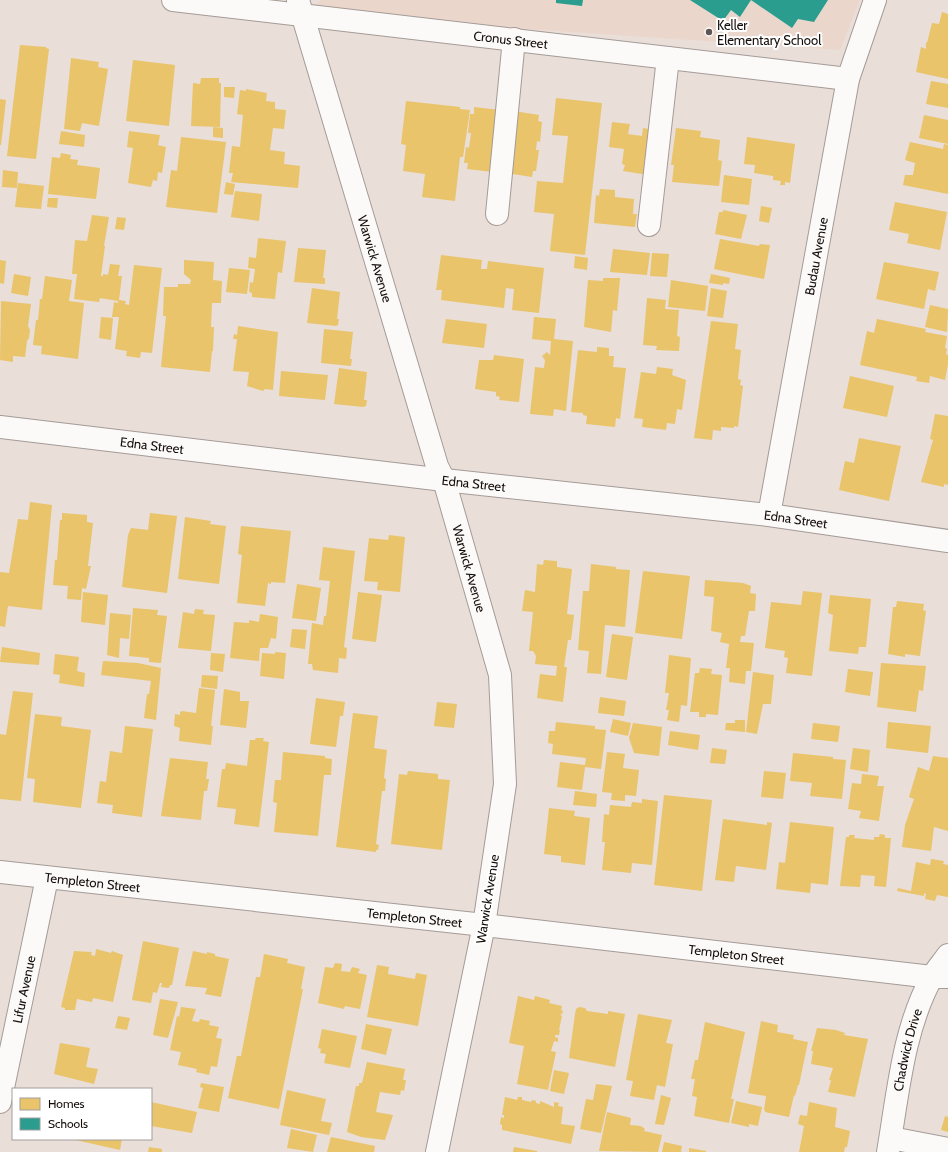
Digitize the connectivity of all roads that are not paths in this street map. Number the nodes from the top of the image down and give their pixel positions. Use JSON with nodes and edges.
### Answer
{"nodes":[{"id":1,"x":173,"y":0,"type":"edge"},
{"id":2,"x":322,"y":0,"type":"edge"},
{"id":3,"x":875,"y":0,"type":"edge"},
{"id":4,"x":299,"y":7,"type":"edge"},
{"id":5,"x":514,"y":39,"type":"junction"},
{"id":6,"x":668,"y":58,"type":"junction"},
{"id":7,"x":848,"y":79,"type":"junction"},
{"id":8,"x":497,"y":214,"type":"dead end"},
{"id":9,"x":649,"y":224,"type":"dead end"},
{"id":10,"x":0,"y":427,"type":"edge"},
{"id":11,"x":444,"y":480,"type":"junction"},
{"id":12,"x":769,"y":515,"type":"junction"},
{"id":13,"x":948,"y":540,"type":"edge"},
{"id":14,"x":0,"y":872,"type":"edge"},
{"id":15,"x":47,"y":878,"type":"junction"},
{"id":16,"x":484,"y":925,"type":"junction"},
{"id":17,"x":948,"y":955,"type":"edge"},
{"id":18,"x":940,"y":977,"type":"edge"},
{"id":19,"x":0,"y":1102,"type":"edge"},
{"id":20,"x":890,"y":1145,"type":"edge"},
{"id":21,"x":948,"y":1149,"type":"edge"},
{"id":22,"x":437,"y":1152,"type":"edge"}],
"edges":[{"from":1,"to":4,"type":"street","name":"Cronus Street"},
{"from":2,"to":4,"type":"street"},
{"from":3,"to":7,"type":"street","name":"Budau Avenue"},
{"from":4,"to":5,"type":"street","name":"Cronus Street"},
{"from":4,"to":11,"type":"street","name":"Warwick Avenue"},
{"from":5,"to":6,"type":"street","name":"Cronus Street"},
{"from":5,"to":8,"type":"street"},
{"from":6,"to":7,"type":"street","name":"Cronus Street"},
{"from":6,"to":9,"type":"street"},
{"from":7,"to":12,"type":"street","name":"Budau Avenue"},
{"from":10,"to":11,"type":"street","name":"Edna Street"},
{"from":11,"to":12,"type":"street","name":"Edna Street"},
{"from":11,"to":16,"type":"street","name":"Warwick Avenue"},
{"from":12,"to":13,"type":"street","name":"Edna Street"},
{"from":14,"to":15,"type":"street","name":"Templeton Street"},
{"from":15,"to":16,"type":"street","name":"Templeton Street"},
{"from":15,"to":19,"type":"street","name":"Lifur Avenue"},
{"from":16,"to":18,"type":"street","name":"Templeton Street"},
{"from":16,"to":22,"type":"street","name":"Warwick Avenue"},
{"from":17,"to":18,"type":"street","name":"Chadwick Drive"},
{"from":18,"to":20,"type":"street","name":"Chadwick Drive"},
{"from":20,"to":21,"type":"street"}]}
